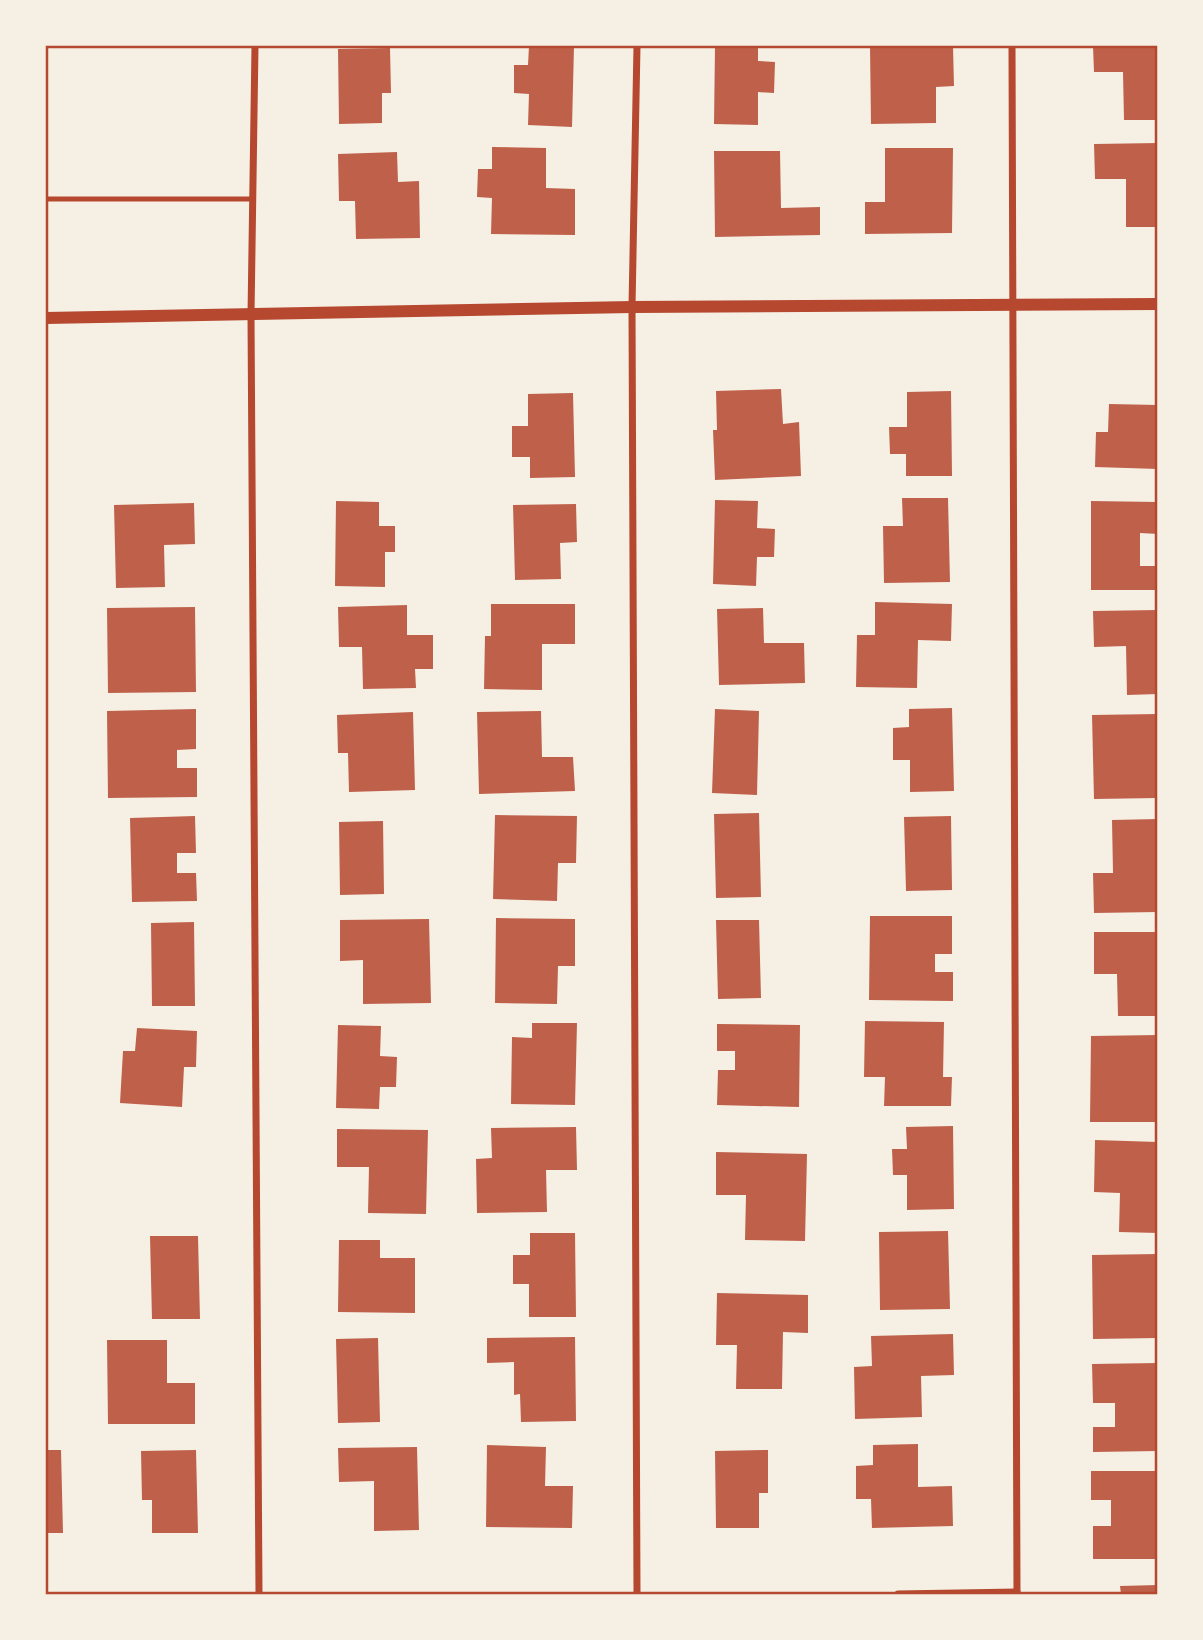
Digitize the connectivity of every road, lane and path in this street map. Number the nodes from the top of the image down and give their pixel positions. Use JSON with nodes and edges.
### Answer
{"nodes":[{"id":1,"x":255,"y":46,"type":"edge"},
{"id":2,"x":637,"y":46,"type":"edge"},
{"id":3,"x":1012,"y":46,"type":"edge"},
{"id":4,"x":253,"y":198,"type":"junction"},
{"id":5,"x":46,"y":199,"type":"edge"},
{"id":6,"x":1157,"y":304,"type":"edge"},
{"id":7,"x":1012,"y":306,"type":"junction"},
{"id":8,"x":632,"y":307,"type":"junction"},
{"id":9,"x":251,"y":315,"type":"junction"},
{"id":10,"x":46,"y":318,"type":"edge"},
{"id":11,"x":1017,"y":1593,"type":"edge"},
{"id":12,"x":258,"y":1594,"type":"edge"},
{"id":13,"x":637,"y":1594,"type":"edge"},
{"id":14,"x":898,"y":1594,"type":"edge"}],
"edges":[{"from":1,"to":4,"type":"street"},
{"from":2,"to":8,"type":"street"},
{"from":3,"to":7,"type":"street"},
{"from":4,"to":5,"type":"lane"},
{"from":4,"to":9,"type":"street"},
{"from":6,"to":7,"type":"street"},
{"from":7,"to":8,"type":"street"},
{"from":7,"to":11,"type":"street"},
{"from":8,"to":9,"type":"street"},
{"from":8,"to":13,"type":"street"},
{"from":9,"to":10,"type":"street"},
{"from":9,"to":12,"type":"street"},
{"from":11,"to":14,"type":"street"}]}
